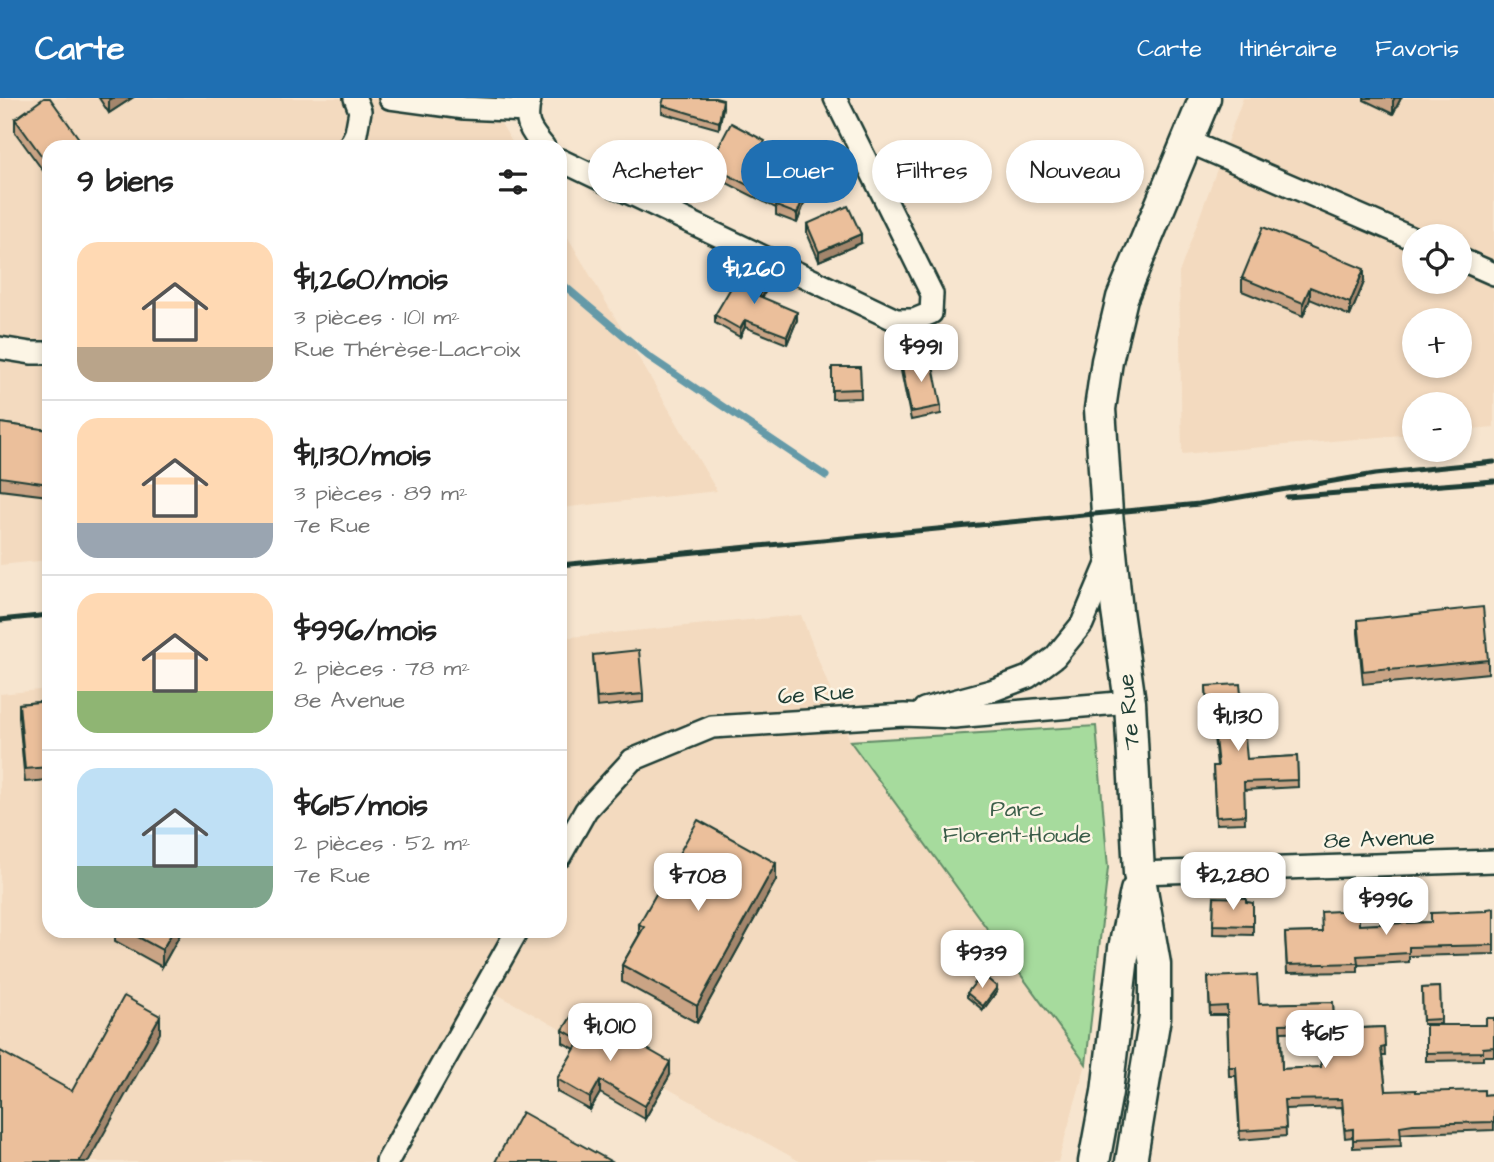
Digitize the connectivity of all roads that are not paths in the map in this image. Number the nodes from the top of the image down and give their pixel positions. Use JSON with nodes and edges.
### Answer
{"nodes":[{"id":1,"x":355,"y":98,"type":"edge"},
{"id":2,"x":390,"y":98,"type":"edge"},
{"id":3,"x":835,"y":98,"type":"edge"},
{"id":4,"x":1205,"y":98,"type":"edge"},
{"id":5,"x":529,"y":104,"type":"edge"},
{"id":6,"x":352,"y":140,"type":"edge"},
{"id":7,"x":539,"y":140,"type":"edge"},
{"id":8,"x":1187,"y":141,"type":"junction"},
{"id":9,"x":567,"y":163,"type":"edge"},
{"id":10,"x":1402,"y":234,"type":"edge"},
{"id":11,"x":1472,"y":264,"type":"edge"},
{"id":12,"x":1494,"y":274,"type":"edge"},
{"id":13,"x":0,"y":348,"type":"edge"},
{"id":14,"x":42,"y":353,"type":"edge"},
{"id":15,"x":1112,"y":552,"type":"junction"},
{"id":16,"x":1130,"y":702,"type":"junction"},
{"id":17,"x":904,"y":715,"type":"junction"},
{"id":18,"x":567,"y":844,"type":"edge"},
{"id":19,"x":1494,"y":861,"type":"edge"},
{"id":20,"x":1139,"y":873,"type":"junction"},
{"id":21,"x":513,"y":938,"type":"edge"},
{"id":22,"x":387,"y":1162,"type":"edge"},
{"id":23,"x":1094,"y":1162,"type":"edge"},
{"id":24,"x":1131,"y":1162,"type":"edge"}],
"edges":[{"from":1,"to":6,"type":"street"},
{"from":2,"to":5,"type":"street"},
{"from":3,"to":9,"type":"street"},
{"from":4,"to":8,"type":"main road","name":"7e Rue"},
{"from":5,"to":7,"type":"street"},
{"from":8,"to":10,"type":"street"},
{"from":8,"to":15,"type":"main road","name":"7e Rue"},
{"from":11,"to":12,"type":"street"},
{"from":13,"to":14,"type":"street"},
{"from":15,"to":16,"type":"main road","name":"7e Rue"},
{"from":15,"to":17,"type":"street"},
{"from":16,"to":17,"type":"street","name":"6e Rue"},
{"from":16,"to":20,"type":"main road","name":"7e Rue"},
{"from":17,"to":18,"type":"street","name":"6e Rue"},
{"from":19,"to":20,"type":"street","name":"8e Avenue"},
{"from":20,"to":23,"type":"main road","name":"7e Rue"},
{"from":20,"to":24,"type":"main road","name":"7e Rue"},
{"from":21,"to":22,"type":"street"}]}
